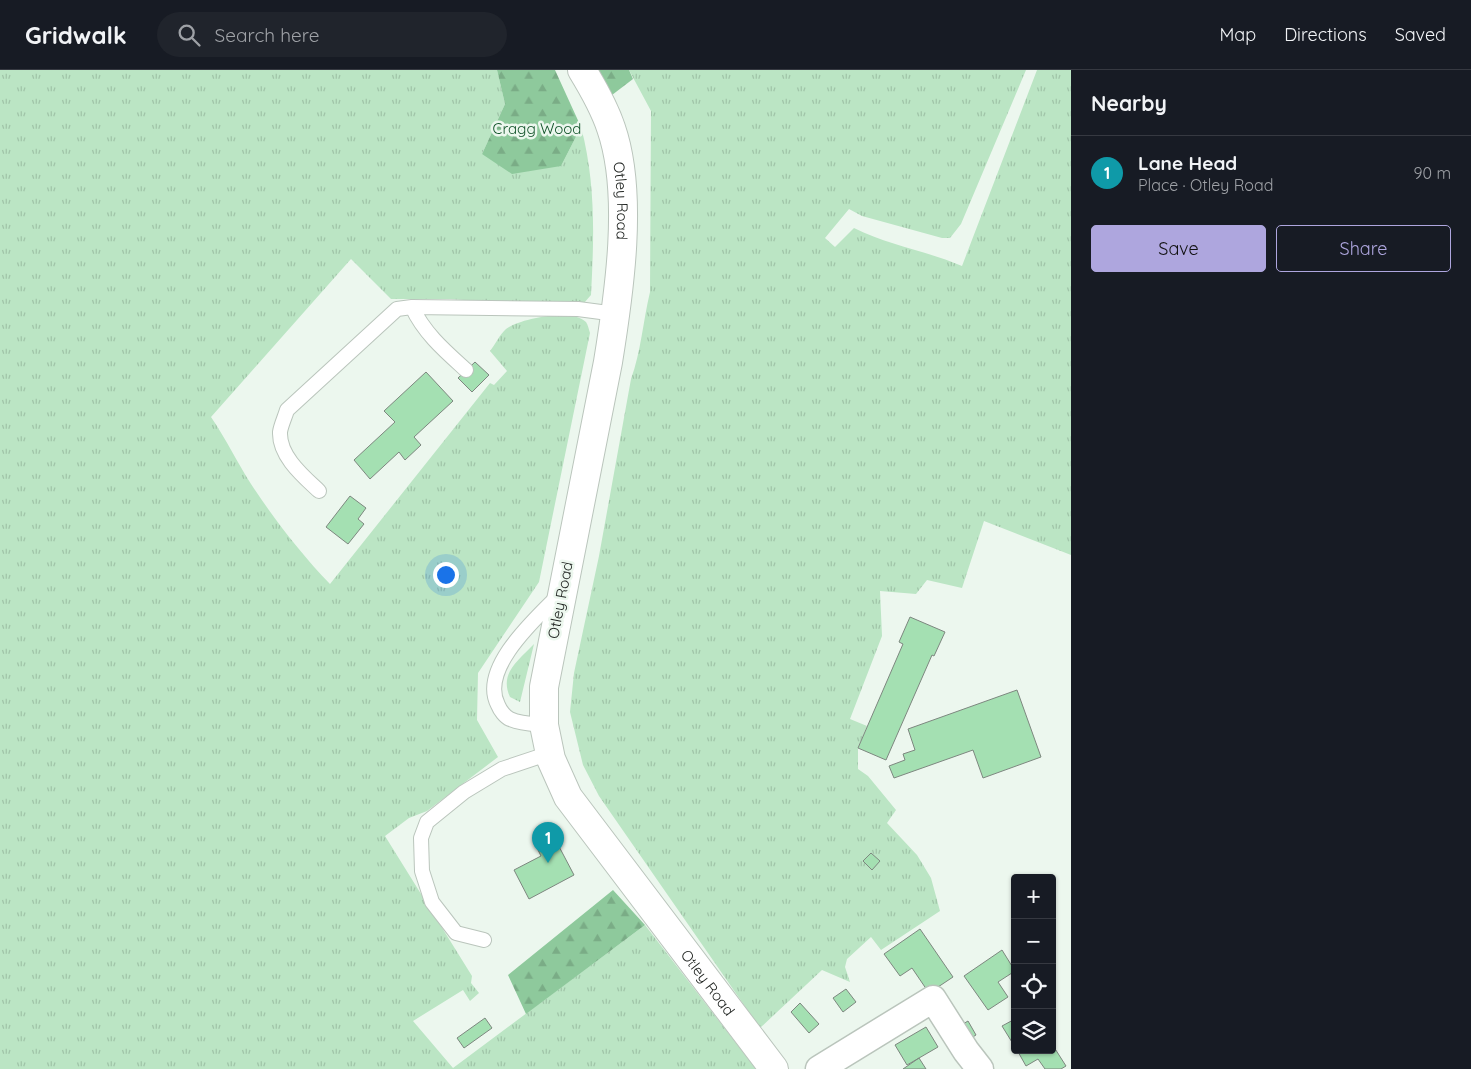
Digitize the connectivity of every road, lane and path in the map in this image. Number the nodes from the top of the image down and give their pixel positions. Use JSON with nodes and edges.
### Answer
{"nodes":[{"id":1,"x":582,"y":70,"type":"edge"},
{"id":2,"x":412,"y":307,"type":"junction"},
{"id":3,"x":616,"y":314,"type":"junction"},
{"id":4,"x":466,"y":370,"type":"dead end"},
{"id":5,"x":318,"y":491,"type":"dead end"},
{"id":6,"x":562,"y":592,"type":"junction"},
{"id":7,"x":544,"y":725,"type":"junction"},
{"id":8,"x":550,"y":753,"type":"junction"},
{"id":9,"x":484,"y":940,"type":"dead end"},
{"id":10,"x":774,"y":1069,"type":"edge"},
{"id":11,"x":819,"y":1069,"type":"edge"},
{"id":12,"x":980,"y":1069,"type":"edge"}],
"edges":[{"from":1,"to":3,"type":"street","name":"Otley Road"},
{"from":2,"to":3,"type":"lane"},
{"from":2,"to":4,"type":"lane"},
{"from":2,"to":5,"type":"lane"},
{"from":3,"to":6,"type":"street","name":"Otley Road"},
{"from":6,"to":7,"type":"street","name":"Otley Road"},
{"from":6,"to":7,"type":"lane"},
{"from":7,"to":8,"type":"street","name":"Otley Road"},
{"from":8,"to":9,"type":"lane"},
{"from":8,"to":10,"type":"street","name":"Otley Road"},
{"from":11,"to":12,"type":"street"}]}
